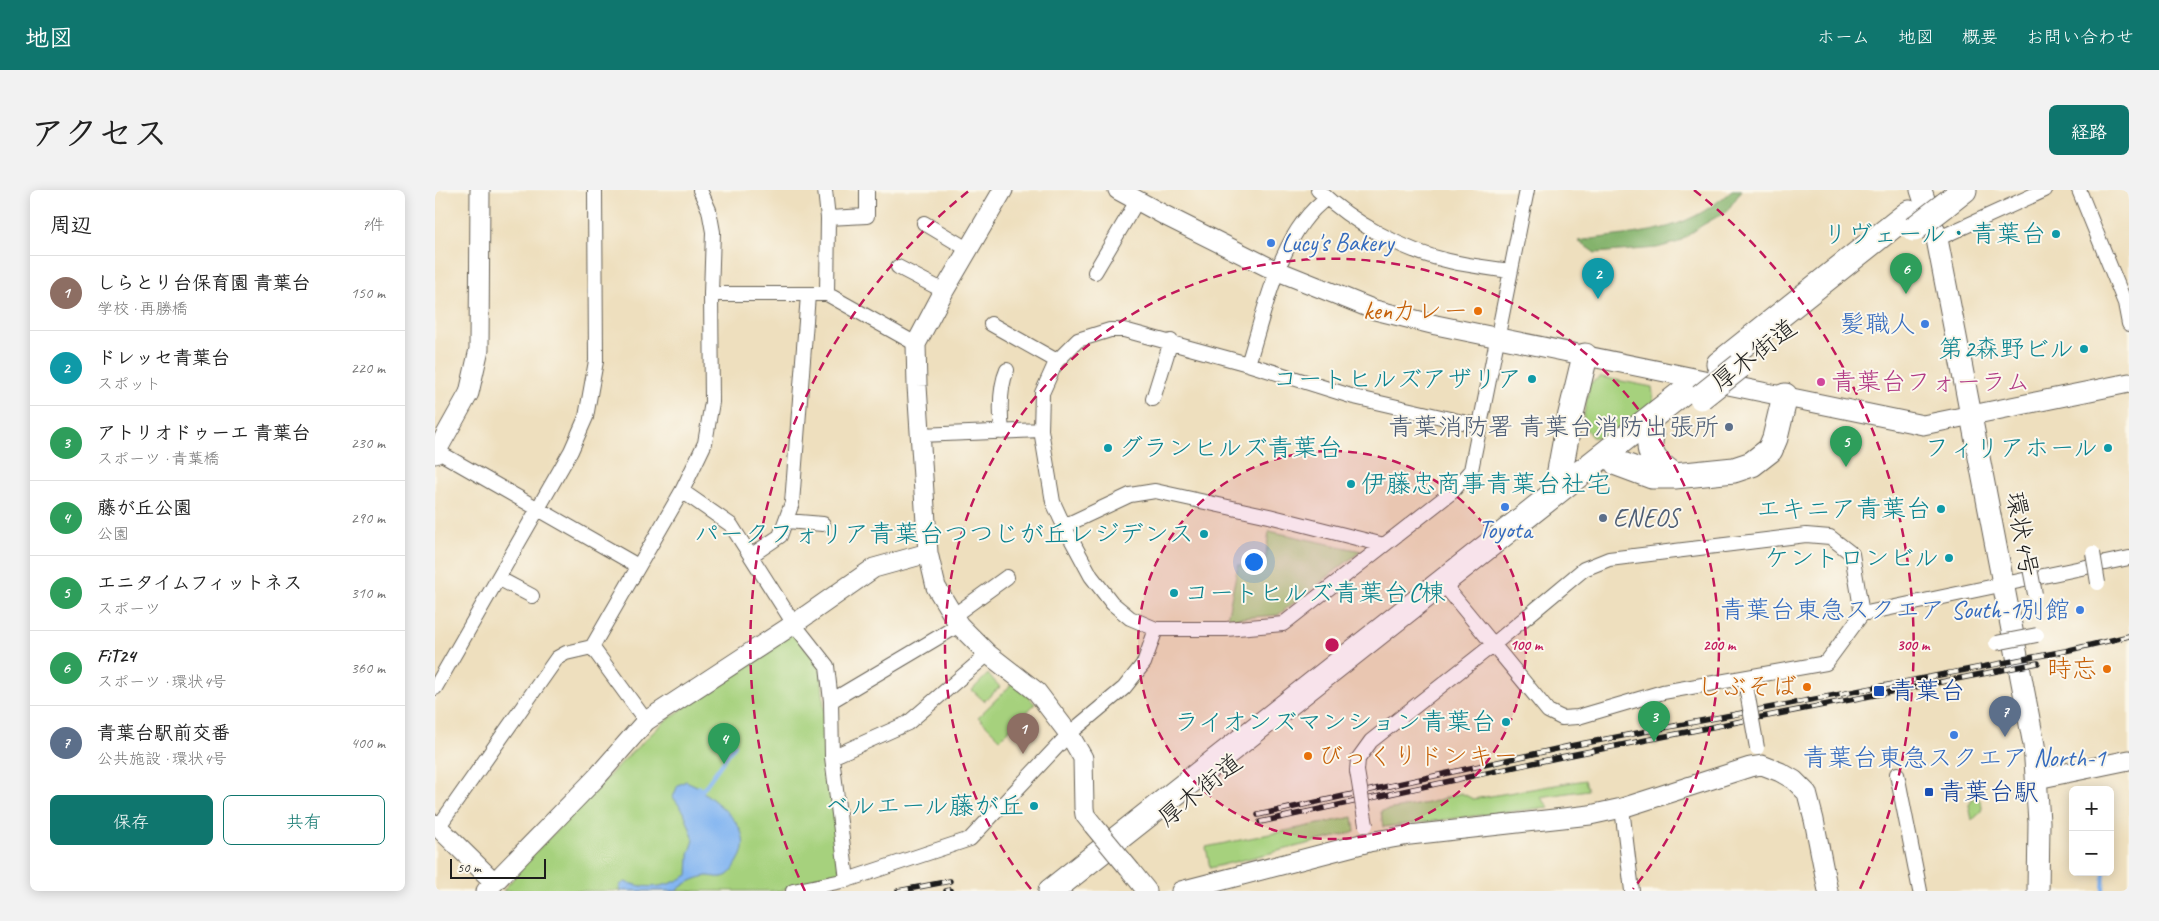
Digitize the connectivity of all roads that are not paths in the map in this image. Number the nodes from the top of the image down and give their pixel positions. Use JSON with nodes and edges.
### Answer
{"nodes":[{"id":1,"x":480,"y":190,"type":"edge"},
{"id":2,"x":595,"y":190,"type":"edge"},
{"id":3,"x":700,"y":190,"type":"edge"},
{"id":4,"x":825,"y":190,"type":"edge"},
{"id":5,"x":867,"y":190,"type":"edge"},
{"id":6,"x":1003,"y":190,"type":"edge"},
{"id":7,"x":1118,"y":190,"type":"edge"},
{"id":8,"x":1527,"y":190,"type":"edge"},
{"id":9,"x":1921,"y":190,"type":"edge"},
{"id":10,"x":2045,"y":190,"type":"edge"},
{"id":11,"x":2079,"y":190,"type":"edge"},
{"id":12,"x":1322,"y":194,"type":"edge"},
{"id":13,"x":1949,"y":195,"type":"edge"},
{"id":14,"x":1137,"y":201,"type":"junction"},
{"id":15,"x":828,"y":218,"type":"junction"},
{"id":16,"x":924,"y":223,"type":"dead end"},
{"id":17,"x":1937,"y":239,"type":"junction"},
{"id":18,"x":969,"y":250,"type":"junction"},
{"id":19,"x":898,"y":267,"type":"dead end"},
{"id":20,"x":1278,"y":271,"type":"junction"},
{"id":21,"x":1510,"y":271,"type":"junction"},
{"id":22,"x":1095,"y":272,"type":"dead end"},
{"id":23,"x":944,"y":291,"type":"junction"},
{"id":24,"x":711,"y":294,"type":"junction"},
{"id":25,"x":807,"y":294,"type":"junction"},
{"id":26,"x":827,"y":294,"type":"junction"},
{"id":27,"x":991,"y":324,"type":"dead end"},
{"id":28,"x":2129,"y":324,"type":"edge"},
{"id":29,"x":1497,"y":338,"type":"junction"},
{"id":30,"x":1171,"y":342,"type":"junction"},
{"id":31,"x":916,"y":344,"type":"junction"},
{"id":32,"x":1585,"y":356,"type":"junction"},
{"id":33,"x":1057,"y":361,"type":"junction"},
{"id":34,"x":1248,"y":364,"type":"junction"},
{"id":35,"x":1007,"y":370,"type":"dead end"},
{"id":36,"x":2129,"y":383,"type":"edge"},
{"id":37,"x":1691,"y":395,"type":"junction"},
{"id":38,"x":1785,"y":396,"type":"junction"},
{"id":39,"x":1153,"y":399,"type":"dead end"},
{"id":40,"x":1972,"y":414,"type":"junction"},
{"id":41,"x":1569,"y":422,"type":"junction"},
{"id":42,"x":1479,"y":426,"type":"junction"},
{"id":43,"x":1041,"y":430,"type":"junction"},
{"id":44,"x":1002,"y":432,"type":"junction"},
{"id":45,"x":920,"y":435,"type":"junction"},
{"id":46,"x":1651,"y":436,"type":"junction"},
{"id":47,"x":436,"y":452,"type":"edge"},
{"id":48,"x":1615,"y":455,"type":"junction"},
{"id":49,"x":1675,"y":476,"type":"junction"},
{"id":50,"x":682,"y":491,"type":"junction"},
{"id":51,"x":1556,"y":492,"type":"junction"},
{"id":52,"x":538,"y":509,"type":"junction"},
{"id":53,"x":787,"y":521,"type":"junction"},
{"id":54,"x":823,"y":524,"type":"dead end"},
{"id":55,"x":1064,"y":526,"type":"junction"},
{"id":56,"x":1385,"y":545,"type":"junction"},
{"id":57,"x":928,"y":553,"type":"junction"},
{"id":58,"x":2093,"y":553,"type":"dead end"},
{"id":59,"x":752,"y":555,"type":"junction"},
{"id":60,"x":2129,"y":558,"type":"edge"},
{"id":61,"x":2029,"y":563,"type":"dead end"},
{"id":62,"x":638,"y":566,"type":"junction"},
{"id":63,"x":1007,"y":577,"type":"dead end"},
{"id":64,"x":498,"y":578,"type":"junction"},
{"id":65,"x":2098,"y":583,"type":"dead end"},
{"id":66,"x":2003,"y":584,"type":"junction"},
{"id":67,"x":1451,"y":592,"type":"junction"},
{"id":68,"x":2035,"y":594,"type":"dead end"},
{"id":69,"x":532,"y":596,"type":"dead end"},
{"id":70,"x":1863,"y":614,"type":"junction"},
{"id":71,"x":956,"y":620,"type":"junction"},
{"id":72,"x":794,"y":624,"type":"junction"},
{"id":73,"x":1156,"y":629,"type":"junction"},
{"id":74,"x":2037,"y":636,"type":"dead end"},
{"id":75,"x":1995,"y":643,"type":"dead end"},
{"id":76,"x":1494,"y":644,"type":"junction"},
{"id":77,"x":592,"y":648,"type":"junction"},
{"id":78,"x":987,"y":654,"type":"junction"},
{"id":79,"x":1745,"y":682,"type":"junction"},
{"id":80,"x":435,"y":688,"type":"edge"},
{"id":81,"x":831,"y":702,"type":"junction"},
{"id":82,"x":646,"y":721,"type":"junction"},
{"id":83,"x":1069,"y":734,"type":"junction"},
{"id":84,"x":833,"y":757,"type":"junction"},
{"id":85,"x":1760,"y":757,"type":"junction"},
{"id":86,"x":2129,"y":760,"type":"edge"},
{"id":87,"x":1897,"y":774,"type":"dead end"},
{"id":88,"x":2037,"y":779,"type":"junction"},
{"id":89,"x":1622,"y":808,"type":"junction"},
{"id":90,"x":437,"y":825,"type":"edge"},
{"id":91,"x":1368,"y":833,"type":"junction"},
{"id":92,"x":847,"y":880,"type":"junction"},
{"id":93,"x":490,"y":887,"type":"edge"},
{"id":94,"x":793,"y":891,"type":"edge"},
{"id":95,"x":1051,"y":891,"type":"edge"},
{"id":96,"x":1074,"y":891,"type":"edge"},
{"id":97,"x":1147,"y":891,"type":"edge"},
{"id":98,"x":1181,"y":891,"type":"edge"},
{"id":99,"x":1632,"y":891,"type":"edge"},
{"id":100,"x":1828,"y":891,"type":"edge"},
{"id":101,"x":1920,"y":891,"type":"edge"},
{"id":102,"x":2038,"y":891,"type":"edge"}],
"edges":[{"from":1,"to":47,"type":"street"},
{"from":2,"to":52,"type":"street"},
{"from":3,"to":24,"type":"street"},
{"from":4,"to":15,"type":"street"},
{"from":5,"to":15,"type":"street"},
{"from":6,"to":18,"type":"street"},
{"from":7,"to":14,"type":"street"},
{"from":8,"to":21,"type":"street"},
{"from":9,"to":17,"type":"main road","name":"環状4号"},
{"from":10,"to":17,"type":"street"},
{"from":11,"to":28,"type":"street"},
{"from":12,"to":20,"type":"street"},
{"from":12,"to":21,"type":"street"},
{"from":13,"to":37,"type":"highway","name":"厚木街道","bridge":true},
{"from":14,"to":20,"type":"street"},
{"from":14,"to":22,"type":"street"},
{"from":15,"to":26,"type":"street"},
{"from":16,"to":18,"type":"street"},
{"from":17,"to":40,"type":"main road","name":"環状4号"},
{"from":18,"to":23,"type":"street"},
{"from":19,"to":23,"type":"street"},
{"from":20,"to":29,"type":"street"},
{"from":20,"to":34,"type":"street"},
{"from":21,"to":29,"type":"street"},
{"from":23,"to":31,"type":"street"},
{"from":24,"to":25,"type":"street"},
{"from":24,"to":50,"type":"street"},
{"from":25,"to":26,"type":"street"},
{"from":25,"to":53,"type":"street"},
{"from":26,"to":31,"type":"street"},
{"from":27,"to":33,"type":"street"},
{"from":29,"to":32,"type":"street"},
{"from":29,"to":42,"type":"street"},
{"from":30,"to":33,"type":"street"},
{"from":30,"to":34,"type":"street"},
{"from":30,"to":39,"type":"street"},
{"from":31,"to":45,"type":"street"},
{"from":32,"to":38,"type":"street"},
{"from":32,"to":41,"type":"highway"},
{"from":33,"to":43,"type":"street"},
{"from":34,"to":42,"type":"street"},
{"from":35,"to":44,"type":"street"},
{"from":36,"to":40,"type":"street"},
{"from":37,"to":46,"type":"highway","name":"厚木街道"},
{"from":37,"to":48,"type":"highway","name":"厚木街道"},
{"from":38,"to":40,"type":"street"},
{"from":38,"to":49,"type":"highway"},
{"from":40,"to":66,"type":"main road","name":"環状4号"},
{"from":41,"to":48,"type":"highway"},
{"from":41,"to":51,"type":"highway"},
{"from":42,"to":56,"type":"street"},
{"from":43,"to":44,"type":"street"},
{"from":43,"to":55,"type":"street"},
{"from":44,"to":45,"type":"street"},
{"from":45,"to":57,"type":"street"},
{"from":46,"to":48,"type":"highway","name":"厚木街道"},
{"from":46,"to":49,"type":"highway"},
{"from":47,"to":52,"type":"street"},
{"from":48,"to":49,"type":"highway"},
{"from":48,"to":51,"type":"highway","name":"厚木街道"},
{"from":48,"to":67,"type":"highway","name":"厚木街道"},
{"from":50,"to":59,"type":"street"},
{"from":50,"to":62,"type":"street"},
{"from":51,"to":95,"type":"highway","name":"厚木街道"},
{"from":52,"to":62,"type":"street"},
{"from":52,"to":64,"type":"street"},
{"from":53,"to":54,"type":"street"},
{"from":53,"to":59,"type":"street"},
{"from":55,"to":56,"type":"street"},
{"from":55,"to":73,"type":"street"},
{"from":56,"to":73,"type":"street"},
{"from":57,"to":71,"type":"street"},
{"from":57,"to":72,"type":"street"},
{"from":58,"to":65,"type":"street","bridge":true},
{"from":59,"to":72,"type":"street"},
{"from":60,"to":66,"type":"street"},
{"from":61,"to":68,"type":"street","bridge":true},
{"from":62,"to":77,"type":"street"},
{"from":63,"to":71,"type":"street"},
{"from":64,"to":69,"type":"street"},
{"from":64,"to":80,"type":"street"},
{"from":66,"to":70,"type":"street"},
{"from":66,"to":88,"type":"main road","name":"環状4号"},
{"from":67,"to":76,"type":"street"},
{"from":67,"to":96,"type":"highway","name":"厚木街道"},
{"from":70,"to":76,"type":"street"},
{"from":70,"to":79,"type":"street"},
{"from":71,"to":78,"type":"street"},
{"from":71,"to":81,"type":"street"},
{"from":72,"to":81,"type":"street"},
{"from":72,"to":82,"type":"street"},
{"from":73,"to":83,"type":"street"},
{"from":74,"to":75,"type":"street","bridge":true},
{"from":76,"to":79,"type":"street"},
{"from":76,"to":91,"type":"street","bridge":true},
{"from":77,"to":82,"type":"street"},
{"from":77,"to":90,"type":"street"},
{"from":78,"to":83,"type":"street"},
{"from":78,"to":84,"type":"street"},
{"from":79,"to":85,"type":"street","bridge":true},
{"from":81,"to":84,"type":"street"},
{"from":82,"to":93,"type":"street"},
{"from":83,"to":92,"type":"street"},
{"from":83,"to":97,"type":"street","bridge":true},
{"from":84,"to":92,"type":"street"},
{"from":85,"to":89,"type":"street"},
{"from":85,"to":100,"type":"street"},
{"from":86,"to":88,"type":"street"},
{"from":87,"to":101,"type":"street"},
{"from":88,"to":102,"type":"main road","name":"環状4号"},
{"from":89,"to":91,"type":"street"},
{"from":89,"to":99,"type":"street"},
{"from":90,"to":93,"type":"street"},
{"from":91,"to":98,"type":"street"},
{"from":92,"to":94,"type":"street"}]}
